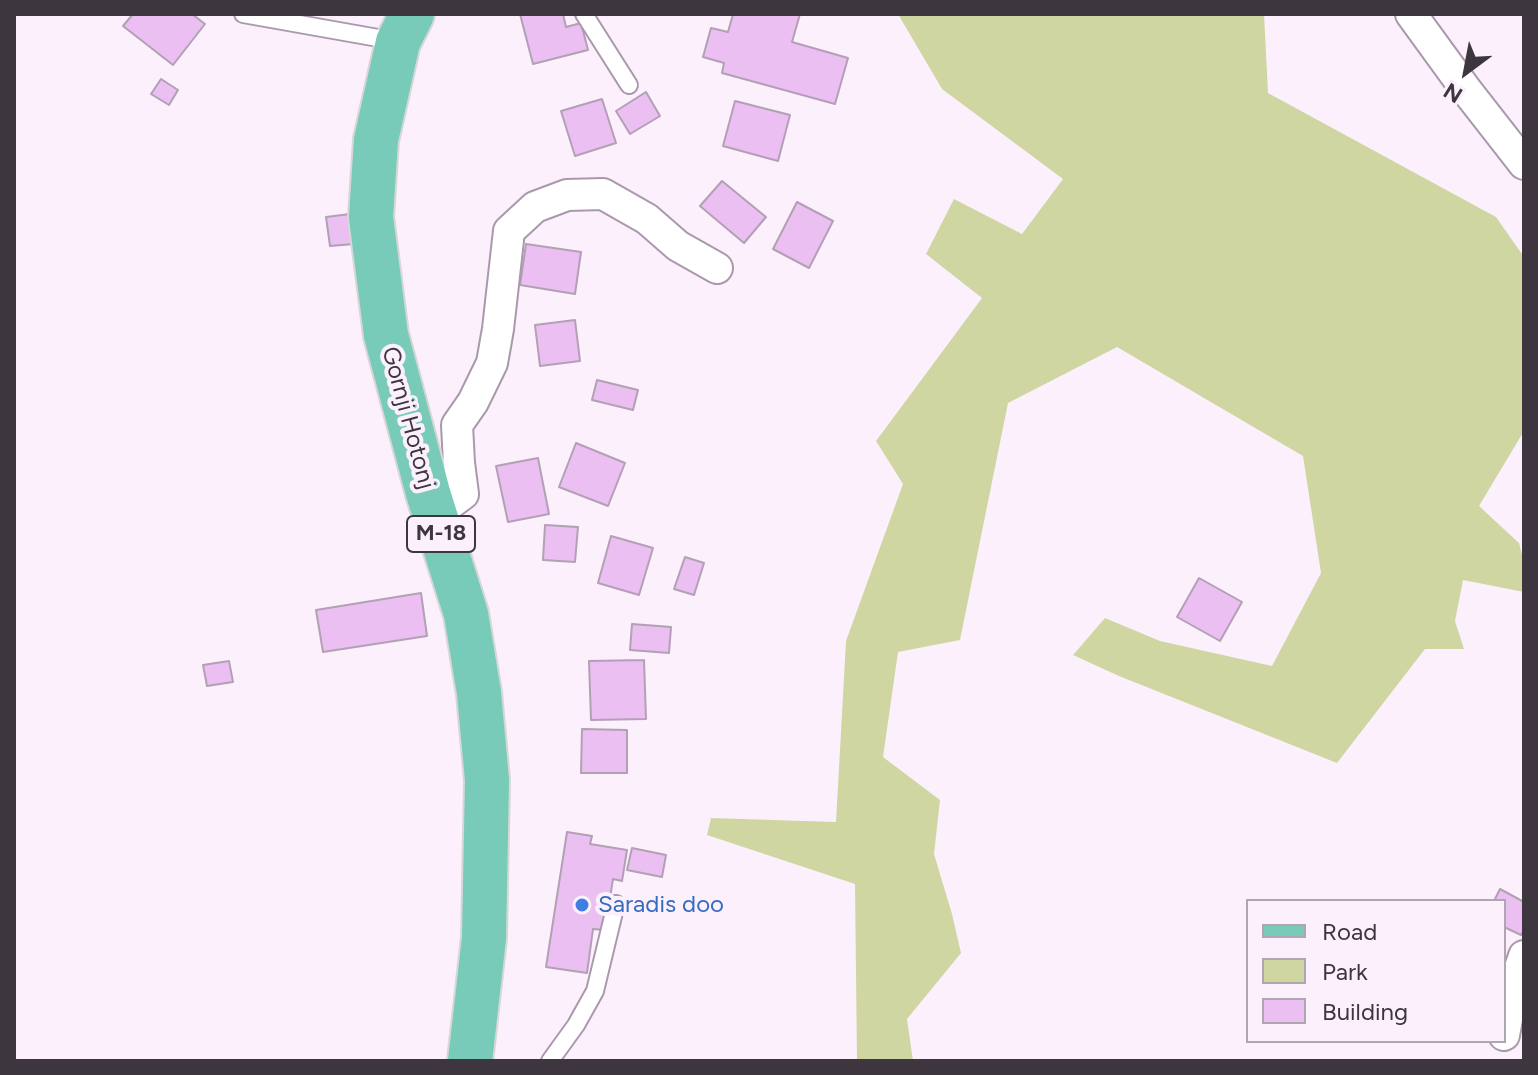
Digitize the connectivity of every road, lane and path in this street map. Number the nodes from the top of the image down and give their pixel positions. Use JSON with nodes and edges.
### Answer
{"nodes":[{"id":1,"x":243,"y":14,"type":"edge"},
{"id":2,"x":584,"y":14,"type":"edge"},
{"id":3,"x":1411,"y":14,"type":"edge"},
{"id":4,"x":405,"y":28,"type":"edge"},
{"id":5,"x":629,"y":85,"type":"dead end"},
{"id":6,"x":1524,"y":164,"type":"edge"},
{"id":7,"x":717,"y":268,"type":"dead end"},
{"id":8,"x":435,"y":515,"type":"junction"},
{"id":9,"x":616,"y":904,"type":"dead end"},
{"id":10,"x":1524,"y":956,"type":"edge"},
{"id":11,"x":1506,"y":1024,"type":"edge"},
{"id":12,"x":470,"y":1061,"type":"edge"},
{"id":13,"x":550,"y":1061,"type":"edge"}],
"edges":[{"from":1,"to":4,"type":"lane"},
{"from":2,"to":5,"type":"lane"},
{"from":3,"to":6,"type":"street"},
{"from":4,"to":8,"type":"main road","name":"Gornji Hotonj","number":"M-18"},
{"from":7,"to":8,"type":"street"},
{"from":8,"to":12,"type":"main road","name":"Gornji Hotonj","number":"M-18"},
{"from":9,"to":13,"type":"lane"},
{"from":10,"to":11,"type":"street"}]}
